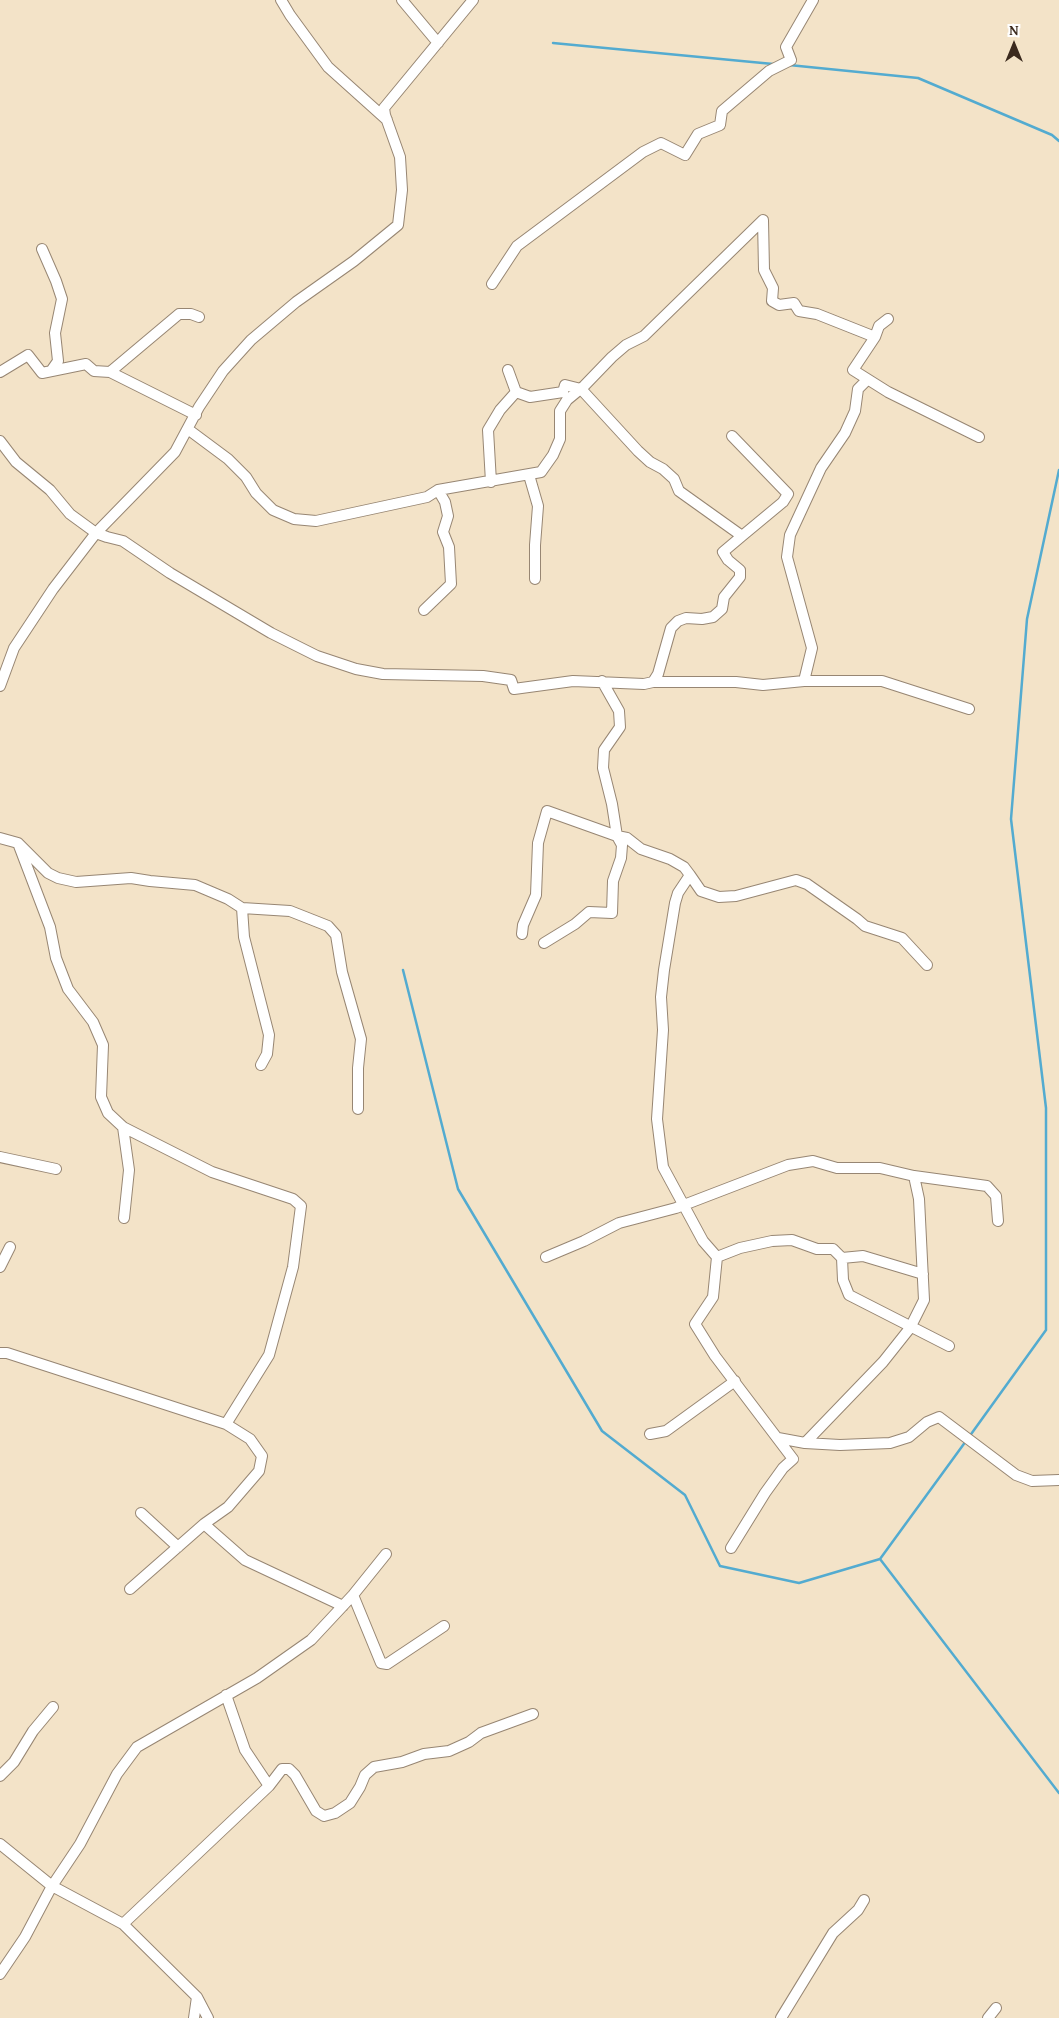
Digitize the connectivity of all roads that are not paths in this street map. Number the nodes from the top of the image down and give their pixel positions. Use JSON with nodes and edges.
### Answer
{"nodes":[{"id":1,"x":281,"y":0,"type":"edge"},
{"id":2,"x":402,"y":0,"type":"edge"},
{"id":3,"x":473,"y":0,"type":"edge"},
{"id":4,"x":813,"y":0,"type":"edge"},
{"id":5,"x":438,"y":43,"type":"junction"},
{"id":6,"x":387,"y":120,"type":"junction"},
{"id":7,"x":42,"y":249,"type":"dead end"},
{"id":8,"x":492,"y":284,"type":"dead end"},
{"id":9,"x":199,"y":317,"type":"dead end"},
{"id":10,"x":888,"y":319,"type":"dead end"},
{"id":11,"x":875,"y":336,"type":"junction"},
{"id":12,"x":508,"y":370,"type":"dead end"},
{"id":13,"x":51,"y":371,"type":"junction"},
{"id":14,"x":0,"y":372,"type":"edge"},
{"id":15,"x":110,"y":372,"type":"junction"},
{"id":16,"x":867,"y":380,"type":"junction"},
{"id":17,"x":581,"y":389,"type":"junction"},
{"id":18,"x":516,"y":392,"type":"junction"},
{"id":19,"x":196,"y":415,"type":"junction"},
{"id":20,"x":188,"y":430,"type":"junction"},
{"id":21,"x":732,"y":436,"type":"dead end"},
{"id":22,"x":979,"y":437,"type":"dead end"},
{"id":23,"x":0,"y":441,"type":"edge"},
{"id":24,"x":529,"y":475,"type":"junction"},
{"id":25,"x":491,"y":482,"type":"junction"},
{"id":26,"x":438,"y":490,"type":"junction"},
{"id":27,"x":96,"y":533,"type":"junction"},
{"id":28,"x":742,"y":536,"type":"junction"},
{"id":29,"x":536,"y":579,"type":"dead end"},
{"id":30,"x":424,"y":610,"type":"dead end"},
{"id":31,"x":602,"y":681,"type":"junction"},
{"id":32,"x":804,"y":681,"type":"junction"},
{"id":33,"x":653,"y":682,"type":"junction"},
{"id":34,"x":0,"y":686,"type":"edge"},
{"id":35,"x":969,"y":709,"type":"dead end"},
{"id":36,"x":617,"y":836,"type":"junction"},
{"id":37,"x":0,"y":838,"type":"edge"},
{"id":38,"x":18,"y":843,"type":"junction"},
{"id":39,"x":690,"y":875,"type":"junction"},
{"id":40,"x":242,"y":908,"type":"junction"},
{"id":41,"x":522,"y":934,"type":"dead end"},
{"id":42,"x":544,"y":944,"type":"dead end"},
{"id":43,"x":927,"y":965,"type":"dead end"},
{"id":44,"x":261,"y":1065,"type":"dead end"},
{"id":45,"x":358,"y":1109,"type":"dead end"},
{"id":46,"x":123,"y":1127,"type":"junction"},
{"id":47,"x":0,"y":1157,"type":"edge"},
{"id":48,"x":56,"y":1169,"type":"dead end"},
{"id":49,"x":914,"y":1176,"type":"junction"},
{"id":50,"x":683,"y":1205,"type":"junction"},
{"id":51,"x":124,"y":1218,"type":"dead end"},
{"id":52,"x":998,"y":1221,"type":"dead end"},
{"id":53,"x":10,"y":1247,"type":"dead end"},
{"id":54,"x":546,"y":1257,"type":"dead end"},
{"id":55,"x":717,"y":1257,"type":"junction"},
{"id":56,"x":842,"y":1258,"type":"junction"},
{"id":57,"x":0,"y":1267,"type":"edge"},
{"id":58,"x":923,"y":1274,"type":"junction"},
{"id":59,"x":910,"y":1328,"type":"junction"},
{"id":60,"x":949,"y":1346,"type":"dead end"},
{"id":61,"x":0,"y":1353,"type":"edge"},
{"id":62,"x":735,"y":1381,"type":"junction"},
{"id":63,"x":226,"y":1424,"type":"junction"},
{"id":64,"x":650,"y":1434,"type":"dead end"},
{"id":65,"x":778,"y":1438,"type":"junction"},
{"id":66,"x":805,"y":1443,"type":"junction"},
{"id":67,"x":1059,"y":1480,"type":"edge"},
{"id":68,"x":141,"y":1513,"type":"dead end"},
{"id":69,"x":204,"y":1524,"type":"junction"},
{"id":70,"x":178,"y":1547,"type":"junction"},
{"id":71,"x":731,"y":1548,"type":"dead end"},
{"id":72,"x":386,"y":1554,"type":"dead end"},
{"id":73,"x":130,"y":1589,"type":"dead end"},
{"id":74,"x":353,"y":1595,"type":"junction"},
{"id":75,"x":343,"y":1606,"type":"junction"},
{"id":76,"x":444,"y":1626,"type":"dead end"},
{"id":77,"x":226,"y":1696,"type":"junction"},
{"id":78,"x":53,"y":1707,"type":"dead end"},
{"id":79,"x":533,"y":1714,"type":"dead end"},
{"id":80,"x":0,"y":1776,"type":"edge"},
{"id":81,"x":269,"y":1786,"type":"junction"},
{"id":82,"x":0,"y":1844,"type":"edge"},
{"id":83,"x":52,"y":1886,"type":"junction"},
{"id":84,"x":864,"y":1900,"type":"dead end"},
{"id":85,"x":123,"y":1924,"type":"junction"},
{"id":86,"x":0,"y":1974,"type":"edge"},
{"id":87,"x":198,"y":1997,"type":"junction"},
{"id":88,"x":996,"y":2008,"type":"dead end"},
{"id":89,"x":194,"y":2018,"type":"edge"},
{"id":90,"x":208,"y":2018,"type":"edge"},
{"id":91,"x":782,"y":2018,"type":"edge"},
{"id":92,"x":988,"y":2018,"type":"edge"}],
"edges":[{"from":1,"to":6,"type":"street"},
{"from":2,"to":5,"type":"street"},
{"from":3,"to":5,"type":"street"},
{"from":4,"to":8,"type":"street"},
{"from":5,"to":6,"type":"street"},
{"from":6,"to":19,"type":"street"},
{"from":7,"to":13,"type":"street"},
{"from":9,"to":15,"type":"street"},
{"from":10,"to":11,"type":"street"},
{"from":11,"to":16,"type":"street"},
{"from":11,"to":17,"type":"street"},
{"from":12,"to":18,"type":"street"},
{"from":13,"to":14,"type":"street"},
{"from":13,"to":15,"type":"street"},
{"from":15,"to":19,"type":"street"},
{"from":16,"to":22,"type":"street"},
{"from":16,"to":32,"type":"street"},
{"from":17,"to":18,"type":"street"},
{"from":17,"to":24,"type":"street"},
{"from":17,"to":28,"type":"street"},
{"from":18,"to":25,"type":"street"},
{"from":19,"to":20,"type":"street"},
{"from":20,"to":26,"type":"street"},
{"from":20,"to":27,"type":"street"},
{"from":21,"to":28,"type":"street"},
{"from":23,"to":27,"type":"street"},
{"from":24,"to":25,"type":"street"},
{"from":24,"to":29,"type":"street"},
{"from":25,"to":26,"type":"street"},
{"from":26,"to":30,"type":"street"},
{"from":27,"to":31,"type":"street"},
{"from":27,"to":34,"type":"street"},
{"from":28,"to":33,"type":"street"},
{"from":31,"to":33,"type":"street"},
{"from":31,"to":36,"type":"street"},
{"from":32,"to":33,"type":"street"},
{"from":32,"to":35,"type":"street"},
{"from":36,"to":39,"type":"street"},
{"from":36,"to":41,"type":"street"},
{"from":36,"to":42,"type":"street"},
{"from":37,"to":38,"type":"street"},
{"from":38,"to":40,"type":"street"},
{"from":38,"to":46,"type":"street"},
{"from":39,"to":43,"type":"street"},
{"from":39,"to":50,"type":"street"},
{"from":40,"to":44,"type":"street"},
{"from":40,"to":45,"type":"street"},
{"from":46,"to":51,"type":"street"},
{"from":46,"to":63,"type":"street"},
{"from":47,"to":48,"type":"street"},
{"from":49,"to":50,"type":"street"},
{"from":49,"to":52,"type":"street"},
{"from":49,"to":58,"type":"street"},
{"from":50,"to":54,"type":"street"},
{"from":50,"to":55,"type":"street"},
{"from":53,"to":57,"type":"street"},
{"from":55,"to":56,"type":"street"},
{"from":55,"to":62,"type":"street"},
{"from":56,"to":58,"type":"street"},
{"from":56,"to":59,"type":"street"},
{"from":58,"to":59,"type":"street"},
{"from":59,"to":60,"type":"street"},
{"from":59,"to":66,"type":"street"},
{"from":61,"to":63,"type":"street"},
{"from":62,"to":64,"type":"street"},
{"from":62,"to":65,"type":"street"},
{"from":63,"to":69,"type":"street"},
{"from":65,"to":66,"type":"street"},
{"from":65,"to":71,"type":"street"},
{"from":66,"to":67,"type":"street"},
{"from":68,"to":70,"type":"street"},
{"from":69,"to":70,"type":"street"},
{"from":69,"to":75,"type":"street"},
{"from":70,"to":73,"type":"street"},
{"from":72,"to":74,"type":"street"},
{"from":74,"to":75,"type":"street"},
{"from":74,"to":76,"type":"street"},
{"from":75,"to":77,"type":"street"},
{"from":77,"to":81,"type":"street"},
{"from":77,"to":83,"type":"street"},
{"from":78,"to":80,"type":"street"},
{"from":79,"to":81,"type":"street"},
{"from":81,"to":85,"type":"street"},
{"from":82,"to":83,"type":"street"},
{"from":83,"to":85,"type":"street"},
{"from":83,"to":86,"type":"street"},
{"from":84,"to":91,"type":"street"},
{"from":85,"to":87,"type":"street"},
{"from":87,"to":89,"type":"street"},
{"from":87,"to":90,"type":"street"},
{"from":88,"to":92,"type":"street"}]}
